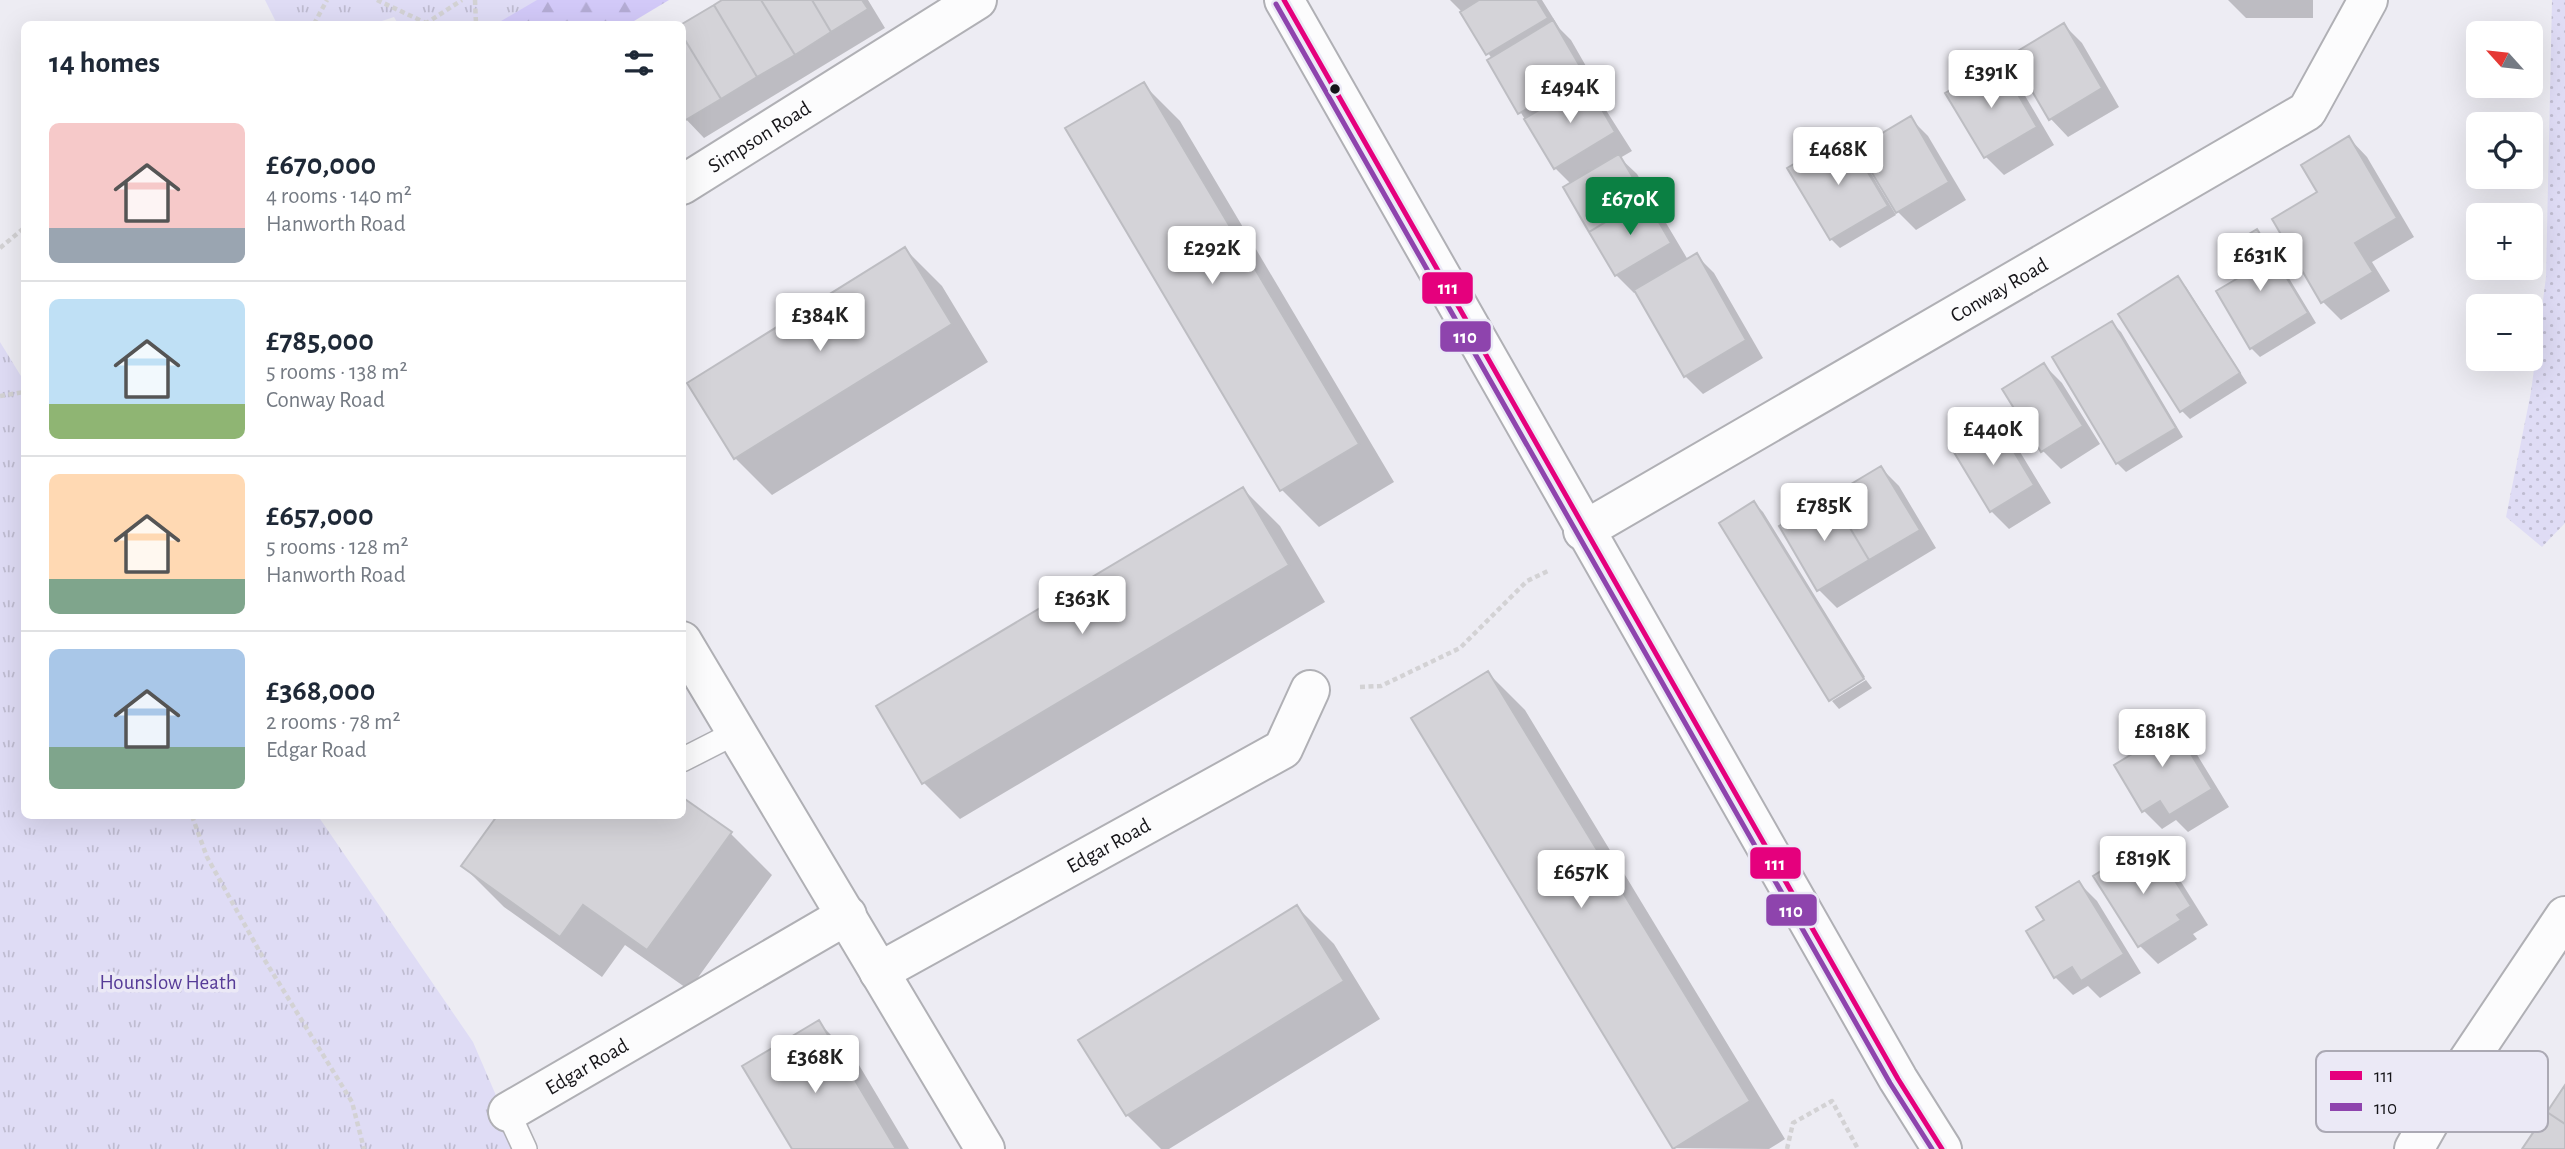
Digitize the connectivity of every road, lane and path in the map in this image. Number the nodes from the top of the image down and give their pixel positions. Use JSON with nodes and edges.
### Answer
{"nodes":[{"id":1,"x":327,"y":0,"type":"edge"},
{"id":2,"x":377,"y":0,"type":"edge"},
{"id":3,"x":462,"y":0,"type":"edge"},
{"id":4,"x":475,"y":0,"type":"edge"},
{"id":5,"x":977,"y":0,"type":"edge"},
{"id":6,"x":1284,"y":0,"type":"edge"},
{"id":7,"x":2368,"y":0,"type":"edge"},
{"id":8,"x":316,"y":21,"type":"edge"},
{"id":9,"x":419,"y":21,"type":"edge"},
{"id":10,"x":430,"y":21,"type":"edge"},
{"id":11,"x":476,"y":21,"type":"edge"},
{"id":12,"x":686,"y":182,"type":"edge"},
{"id":13,"x":21,"y":230,"type":"edge"},
{"id":14,"x":0,"y":248,"type":"edge"},
{"id":15,"x":21,"y":392,"type":"edge"},
{"id":16,"x":0,"y":396,"type":"edge"},
{"id":17,"x":1588,"y":540,"type":"junction"},
{"id":18,"x":686,"y":648,"type":"edge"},
{"id":19,"x":1310,"y":690,"type":"joint"},
{"id":20,"x":737,"y":732,"type":"junction"},
{"id":21,"x":686,"y":758,"type":"edge"},
{"id":22,"x":193,"y":819,"type":"edge"},
{"id":23,"x":847,"y":915,"type":"junction"},
{"id":24,"x":2565,"y":916,"type":"edge"},
{"id":25,"x":879,"y":972,"type":"junction"},
{"id":26,"x":2475,"y":1051,"type":"edge"},
{"id":27,"x":509,"y":1112,"type":"joint"},
{"id":28,"x":2424,"y":1132,"type":"edge"},
{"id":29,"x":365,"y":1149,"type":"edge"},
{"id":30,"x":525,"y":1149,"type":"edge"},
{"id":31,"x":985,"y":1149,"type":"edge"},
{"id":32,"x":1787,"y":1149,"type":"edge"},
{"id":33,"x":1858,"y":1149,"type":"edge"},
{"id":34,"x":1942,"y":1149,"type":"edge"},
{"id":35,"x":2414,"y":1149,"type":"edge"}],
"edges":[{"from":1,"to":8,"type":"path"},
{"from":2,"to":9,"type":"path"},
{"from":3,"to":10,"type":"path"},
{"from":4,"to":11,"type":"path"},
{"from":5,"to":12,"type":"street","name":"Simpson Road"},
{"from":6,"to":17,"type":"street"},
{"from":7,"to":17,"type":"street","name":"Conway Road"},
{"from":13,"to":14,"type":"path"},
{"from":15,"to":16,"type":"path"},
{"from":17,"to":19,"type":"path"},
{"from":17,"to":34,"type":"street"},
{"from":18,"to":20,"type":"street"},
{"from":19,"to":25,"type":"street","name":"Edgar Road"},
{"from":20,"to":21,"type":"lane"},
{"from":20,"to":23,"type":"street"},
{"from":22,"to":29,"type":"path"},
{"from":23,"to":25,"type":"street"},
{"from":23,"to":27,"type":"street","name":"Edgar Road"},
{"from":24,"to":26,"type":"street"},
{"from":25,"to":31,"type":"street"},
{"from":27,"to":30,"type":"lane"},
{"from":28,"to":35,"type":"street"},
{"from":32,"to":33,"type":"path"}]}
